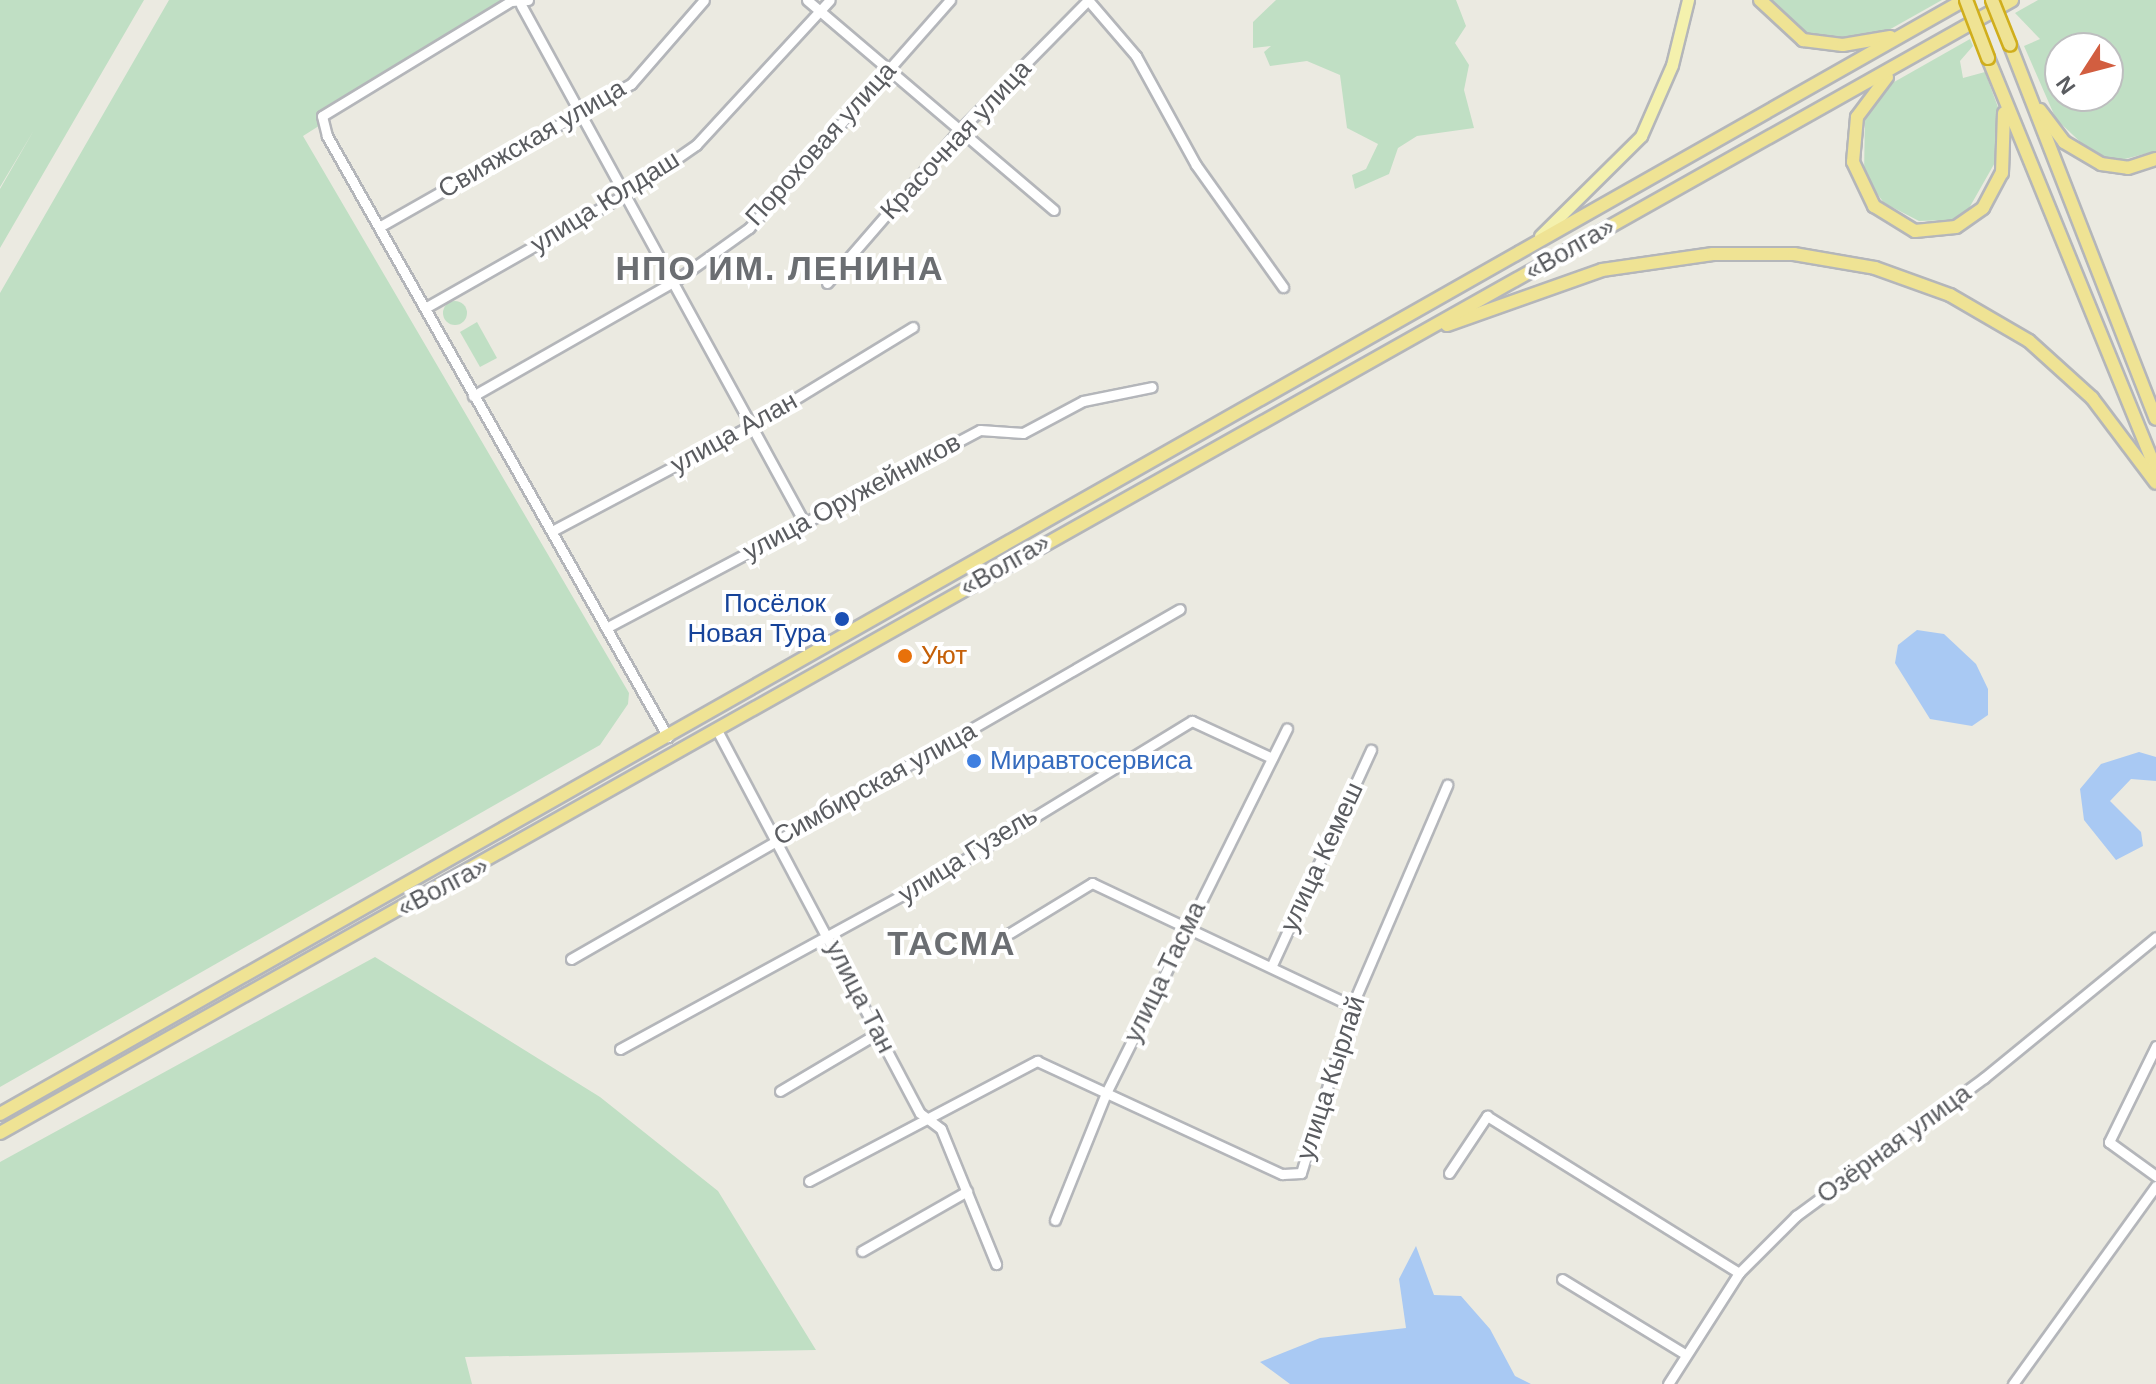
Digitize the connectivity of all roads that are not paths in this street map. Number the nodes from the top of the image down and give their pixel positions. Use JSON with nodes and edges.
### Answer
{"nodes":[{"id":1,"x":704,"y":0,"type":"edge"},
{"id":2,"x":807,"y":0,"type":"edge"},
{"id":3,"x":830,"y":0,"type":"edge"},
{"id":4,"x":950,"y":0,"type":"edge"},
{"id":5,"x":1088,"y":0,"type":"edge"},
{"id":6,"x":1688,"y":0,"type":"edge"},
{"id":7,"x":1760,"y":0,"type":"edge"},
{"id":8,"x":1965,"y":0,"type":"edge"},
{"id":9,"x":1992,"y":0,"type":"edge"},
{"id":10,"x":2012,"y":0,"type":"edge"},
{"id":11,"x":517,"y":2,"type":"edge"},
{"id":12,"x":819,"y":12,"type":"junction"},
{"id":13,"x":1908,"y":32,"type":"junction"},
{"id":14,"x":1908,"y":60,"type":"junction"},
{"id":15,"x":2020,"y":71,"type":"junction"},
{"id":16,"x":884,"y":72,"type":"junction"},
{"id":17,"x":2003,"y":98,"type":"junction"},
{"id":18,"x":579,"y":113,"type":"junction"},
{"id":19,"x":956,"y":134,"type":"junction"},
{"id":20,"x":2156,"y":159,"type":"edge"},
{"id":21,"x":624,"y":195,"type":"junction"},
{"id":22,"x":1054,"y":210,"type":"dead end"},
{"id":23,"x":379,"y":227,"type":"junction"},
{"id":24,"x":1519,"y":253,"type":"junction"},
{"id":25,"x":675,"y":281,"type":"junction"},
{"id":26,"x":827,"y":283,"type":"dead end"},
{"id":27,"x":1283,"y":287,"type":"dead end"},
{"id":28,"x":425,"y":308,"type":"junction"},
{"id":29,"x":913,"y":327,"type":"dead end"},
{"id":30,"x":1400,"y":345,"type":"junction"},
{"id":31,"x":1152,"y":387,"type":"dead end"},
{"id":32,"x":473,"y":396,"type":"junction"},
{"id":33,"x":2156,"y":419,"type":"edge"},
{"id":34,"x":754,"y":424,"type":"junction"},
{"id":35,"x":2156,"y":470,"type":"edge"},
{"id":36,"x":2156,"y":483,"type":"edge"},
{"id":37,"x":804,"y":522,"type":"junction"},
{"id":38,"x":552,"y":531,"type":"junction"},
{"id":39,"x":1180,"y":609,"type":"dead end"},
{"id":40,"x":606,"y":628,"type":"junction"},
{"id":41,"x":1287,"y":729,"type":"dead end"},
{"id":42,"x":717,"y":730,"type":"junction"},
{"id":43,"x":668,"y":737,"type":"junction"},
{"id":44,"x":1371,"y":750,"type":"dead end"},
{"id":45,"x":1272,"y":758,"type":"junction"},
{"id":46,"x":1447,"y":785,"type":"dead end"},
{"id":47,"x":779,"y":838,"type":"junction"},
{"id":48,"x":1186,"y":929,"type":"junction"},
{"id":49,"x":1010,"y":933,"type":"dead end"},
{"id":50,"x":2156,"y":937,"type":"edge"},
{"id":51,"x":829,"y":938,"type":"junction"},
{"id":52,"x":571,"y":959,"type":"dead end"},
{"id":53,"x":1272,"y":965,"type":"junction"},
{"id":54,"x":1352,"y":1006,"type":"junction"},
{"id":55,"x":878,"y":1033,"type":"junction"},
{"id":56,"x":2156,"y":1046,"type":"edge"},
{"id":57,"x":620,"y":1049,"type":"dead end"},
{"id":58,"x":780,"y":1091,"type":"dead end"},
{"id":59,"x":1106,"y":1093,"type":"junction"},
{"id":60,"x":0,"y":1114,"type":"edge"},
{"id":61,"x":931,"y":1117,"type":"junction"},
{"id":62,"x":0,"y":1133,"type":"edge"},
{"id":63,"x":1449,"y":1173,"type":"dead end"},
{"id":64,"x":2156,"y":1176,"type":"edge"},
{"id":65,"x":809,"y":1181,"type":"dead end"},
{"id":66,"x":2156,"y":1186,"type":"edge"},
{"id":67,"x":967,"y":1191,"type":"junction"},
{"id":68,"x":1055,"y":1220,"type":"dead end"},
{"id":69,"x":862,"y":1251,"type":"dead end"},
{"id":70,"x":996,"y":1264,"type":"dead end"},
{"id":71,"x":1739,"y":1273,"type":"junction"},
{"id":72,"x":1562,"y":1279,"type":"dead end"},
{"id":73,"x":1685,"y":1354,"type":"junction"},
{"id":74,"x":1668,"y":1384,"type":"edge"},
{"id":75,"x":2013,"y":1384,"type":"edge"}],
"edges":[{"from":1,"to":18,"type":"street","name":"Свияжская улица"},
{"from":2,"to":12,"type":"street"},
{"from":3,"to":12,"type":"street","name":"улица Юлдаш"},
{"from":4,"to":16,"type":"street","name":"Пороховая улица"},
{"from":5,"to":19,"type":"street","name":"Красочная улица"},
{"from":5,"to":27,"type":"street"},
{"from":6,"to":24,"type":"main road"},
{"from":7,"to":13,"type":"highway"},
{"from":8,"to":13,"type":"highway","name":"«Волга»"},
{"from":8,"to":17,"type":"highway","bridge":true},
{"from":9,"to":15,"type":"highway","bridge":true},
{"from":10,"to":14,"type":"highway","name":"«Волга»"},
{"from":11,"to":18,"type":"street"},
{"from":11,"to":23,"type":"street"},
{"from":12,"to":16,"type":"street"},
{"from":12,"to":21,"type":"street","name":"улица Юлдаш"},
{"from":13,"to":24,"type":"highway","name":"«Волга»"},
{"from":14,"to":17,"type":"highway"},
{"from":14,"to":30,"type":"highway","name":"«Волга»"},
{"from":15,"to":20,"type":"highway"},
{"from":15,"to":33,"type":"highway"},
{"from":16,"to":19,"type":"street"},
{"from":16,"to":25,"type":"street","name":"Пороховая улица"},
{"from":17,"to":35,"type":"highway"},
{"from":18,"to":21,"type":"street"},
{"from":18,"to":23,"type":"street","name":"Свияжская улица"},
{"from":19,"to":22,"type":"street"},
{"from":19,"to":26,"type":"street","name":"Красочная улица"},
{"from":21,"to":25,"type":"street"},
{"from":21,"to":28,"type":"street","name":"улица Юлдаш"},
{"from":23,"to":28,"type":"street"},
{"from":24,"to":43,"type":"highway","name":"«Волга»"},
{"from":25,"to":32,"type":"street","name":"Пороховая улица"},
{"from":25,"to":34,"type":"street"},
{"from":28,"to":32,"type":"street"},
{"from":29,"to":34,"type":"street","name":"улица Алан"},
{"from":30,"to":36,"type":"highway"},
{"from":30,"to":42,"type":"highway","name":"«Волга»"},
{"from":31,"to":37,"type":"street","name":"улица Оружейников"},
{"from":32,"to":38,"type":"street"},
{"from":34,"to":37,"type":"street"},
{"from":34,"to":38,"type":"street","name":"улица Алан"},
{"from":37,"to":40,"type":"street","name":"улица Оружейников"},
{"from":38,"to":40,"type":"street"},
{"from":39,"to":47,"type":"street","name":"Симбирская улица"},
{"from":40,"to":43,"type":"street"},
{"from":41,"to":45,"type":"street","name":"улица Тасма"},
{"from":42,"to":47,"type":"street","name":"улица Тан"},
{"from":42,"to":62,"type":"highway","name":"«Волга»"},
{"from":43,"to":60,"type":"highway","name":"«Волга»"},
{"from":44,"to":53,"type":"street","name":"улица Кемеш"},
{"from":45,"to":48,"type":"street","name":"улица Тасма"},
{"from":45,"to":51,"type":"street","name":"улица Гузель"},
{"from":46,"to":54,"type":"street","name":"улица Кырлай"},
{"from":47,"to":51,"type":"street","name":"улица Тан"},
{"from":47,"to":52,"type":"street","name":"Симбирская улица"},
{"from":48,"to":49,"type":"street"},
{"from":48,"to":53,"type":"street"},
{"from":48,"to":59,"type":"street","name":"улица Тасма"},
{"from":50,"to":71,"type":"street","name":"Озёрная улица"},
{"from":51,"to":55,"type":"street","name":"улица Тан"},
{"from":51,"to":57,"type":"street","name":"улица Гузель"},
{"from":53,"to":54,"type":"street"},
{"from":54,"to":59,"type":"street","name":"улица Кырлай"},
{"from":55,"to":58,"type":"street"},
{"from":55,"to":61,"type":"street","name":"улица Тан"},
{"from":56,"to":64,"type":"street"},
{"from":59,"to":61,"type":"street","name":"улица Кырлай"},
{"from":59,"to":68,"type":"street","name":"улица Тасма"},
{"from":61,"to":65,"type":"street"},
{"from":61,"to":67,"type":"street","name":"улица Тан"},
{"from":63,"to":71,"type":"street"},
{"from":66,"to":75,"type":"street"},
{"from":67,"to":69,"type":"street"},
{"from":67,"to":70,"type":"street","name":"улица Тан"},
{"from":71,"to":73,"type":"street","name":"Озёрная улица"},
{"from":72,"to":73,"type":"street"},
{"from":73,"to":74,"type":"street","name":"Озёрная улица"}]}
